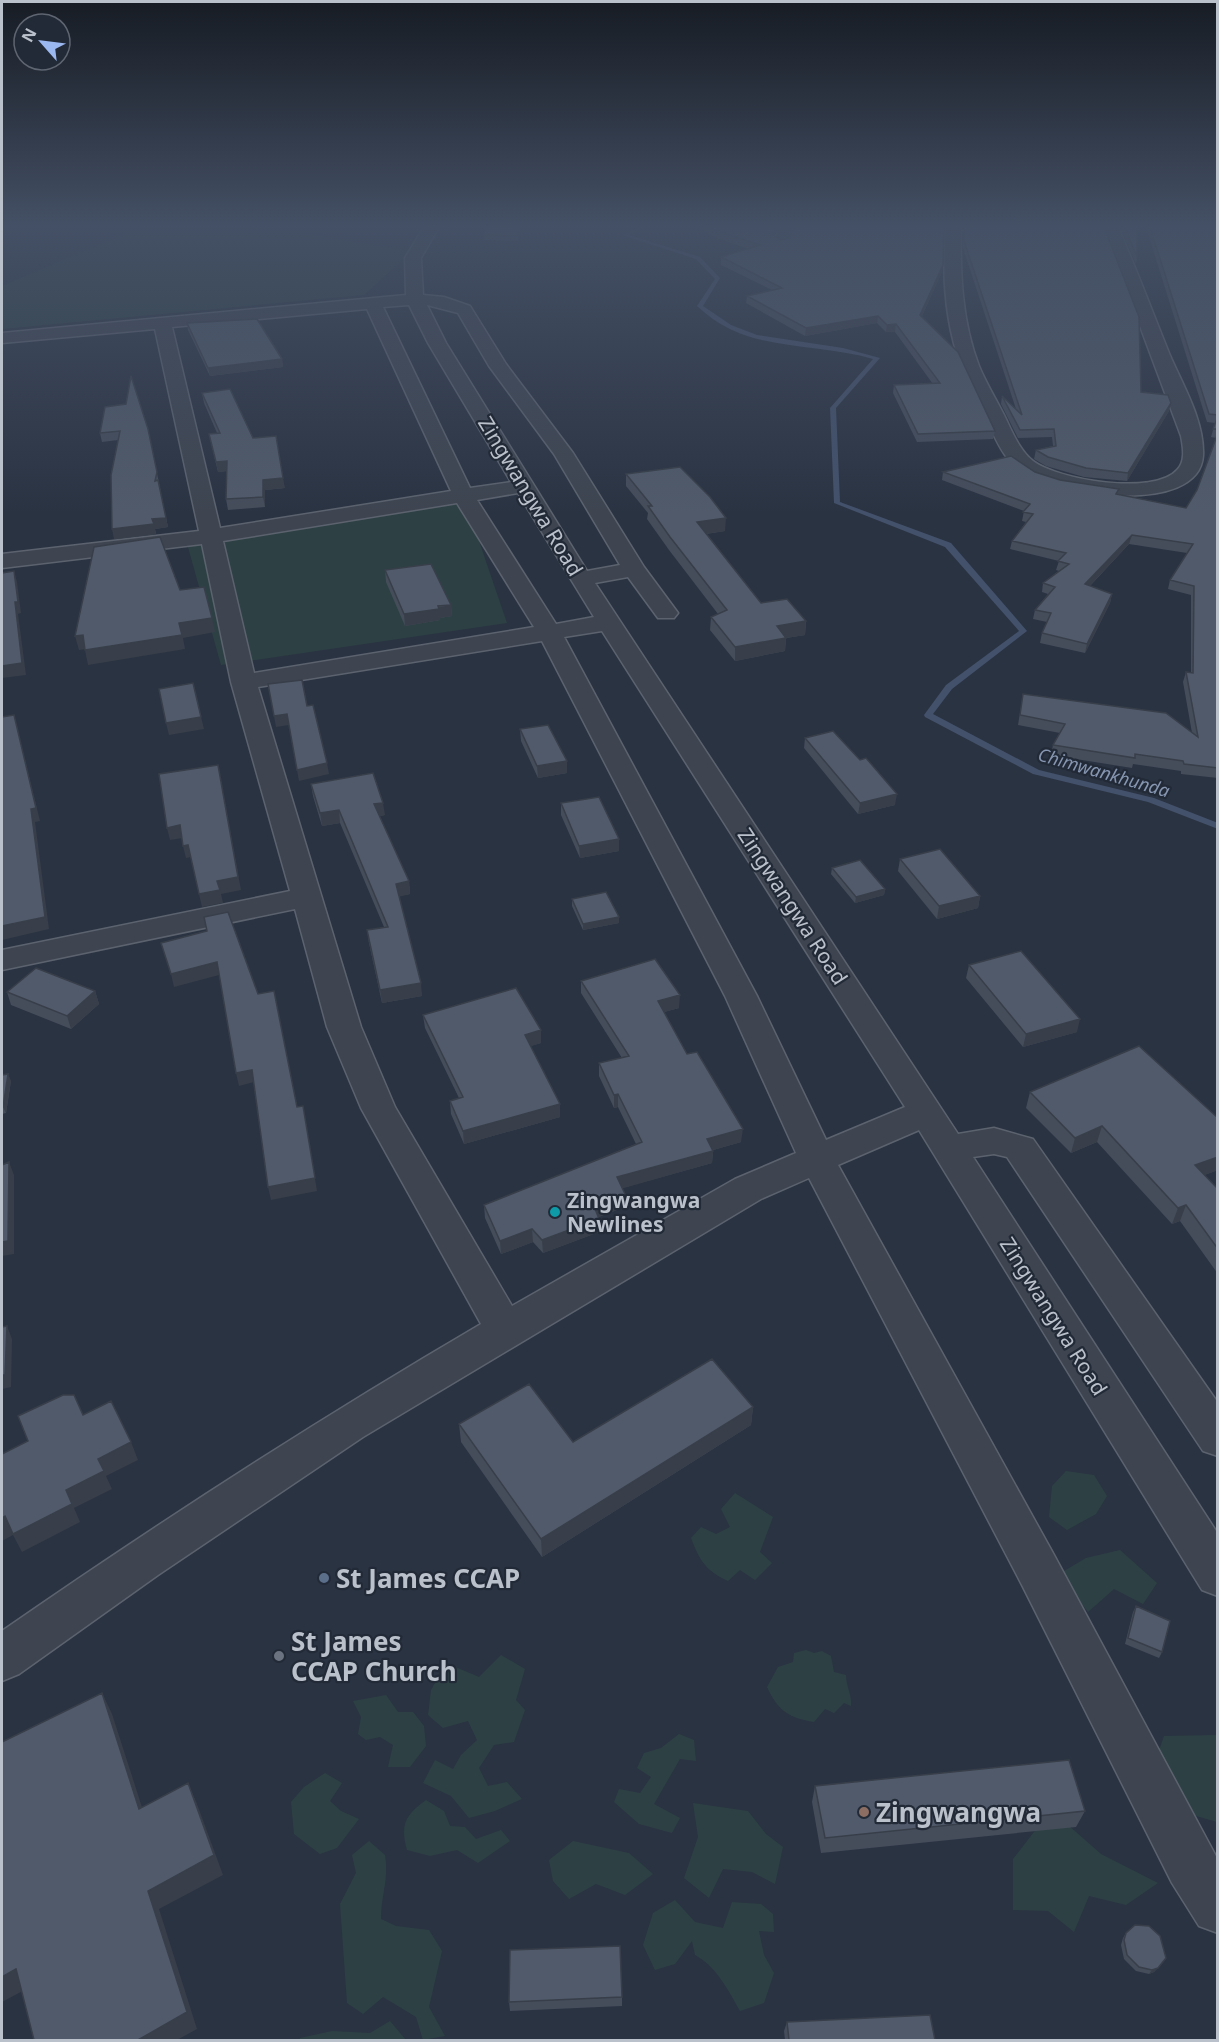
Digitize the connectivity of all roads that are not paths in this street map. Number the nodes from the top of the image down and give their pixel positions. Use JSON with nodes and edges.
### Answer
{"nodes":[{"id":1,"x":179,"y":322,"type":"edge"},
{"id":2,"x":382,"y":322,"type":"edge"},
{"id":3,"x":427,"y":322,"type":"edge"},
{"id":4,"x":471,"y":322,"type":"edge"},
{"id":5,"x":959,"y":322,"type":"edge"},
{"id":6,"x":1148,"y":322,"type":"edge"},
{"id":7,"x":163,"y":324,"type":"junction"},
{"id":8,"x":2,"y":338,"type":"edge"},
{"id":9,"x":563,"y":453,"type":"junction"},
{"id":10,"x":527,"y":457,"type":"junction"},
{"id":11,"x":525,"y":486,"type":"junction"},
{"id":12,"x":464,"y":497,"type":"junction"},
{"id":13,"x":213,"y":536,"type":"junction"},
{"id":14,"x":2,"y":561,"type":"edge"},
{"id":15,"x":634,"y":569,"type":"junction"},
{"id":16,"x":581,"y":579,"type":"junction"},
{"id":17,"x":666,"y":614,"type":"dead end"},
{"id":18,"x":610,"y":622,"type":"junction"},
{"id":19,"x":550,"y":633,"type":"junction"},
{"id":20,"x":244,"y":682,"type":"junction"},
{"id":21,"x":308,"y":897,"type":"junction"},
{"id":22,"x":2,"y":960,"type":"edge"},
{"id":23,"x":926,"y":1112,"type":"junction"},
{"id":24,"x":950,"y":1149,"type":"junction"},
{"id":25,"x":817,"y":1159,"type":"junction"},
{"id":26,"x":505,"y":1330,"type":"junction"},
{"id":27,"x":1218,"y":1438,"type":"edge"},
{"id":28,"x":1218,"y":1575,"type":"edge"},
{"id":29,"x":2,"y":1658,"type":"edge"},
{"id":30,"x":1218,"y":1907,"type":"edge"}],
"edges":[{"from":1,"to":7,"type":"street"},
{"from":2,"to":12,"type":"street"},
{"from":3,"to":10,"type":"street","name":"Zingwangwa Road"},
{"from":4,"to":9,"type":"street"},
{"from":5,"to":6,"type":"street"},
{"from":7,"to":8,"type":"street"},
{"from":7,"to":13,"type":"street"},
{"from":9,"to":10,"type":"street"},
{"from":9,"to":15,"type":"street"},
{"from":10,"to":11,"type":"street","name":"Zingwangwa Road"},
{"from":11,"to":12,"type":"street"},
{"from":11,"to":16,"type":"street","name":"Zingwangwa Road"},
{"from":12,"to":13,"type":"street"},
{"from":12,"to":19,"type":"street"},
{"from":13,"to":14,"type":"street"},
{"from":13,"to":20,"type":"street"},
{"from":15,"to":16,"type":"street"},
{"from":15,"to":17,"type":"street"},
{"from":16,"to":18,"type":"street","name":"Zingwangwa Road"},
{"from":18,"to":19,"type":"street"},
{"from":18,"to":23,"type":"street","name":"Zingwangwa Road"},
{"from":19,"to":20,"type":"street"},
{"from":19,"to":25,"type":"street"},
{"from":20,"to":21,"type":"street"},
{"from":21,"to":22,"type":"street"},
{"from":21,"to":26,"type":"street"},
{"from":23,"to":24,"type":"street","name":"Zingwangwa Road"},
{"from":23,"to":25,"type":"street"},
{"from":24,"to":27,"type":"street"},
{"from":24,"to":28,"type":"street","name":"Zingwangwa Road"},
{"from":25,"to":26,"type":"street"},
{"from":25,"to":30,"type":"street"},
{"from":26,"to":29,"type":"street"}]}
